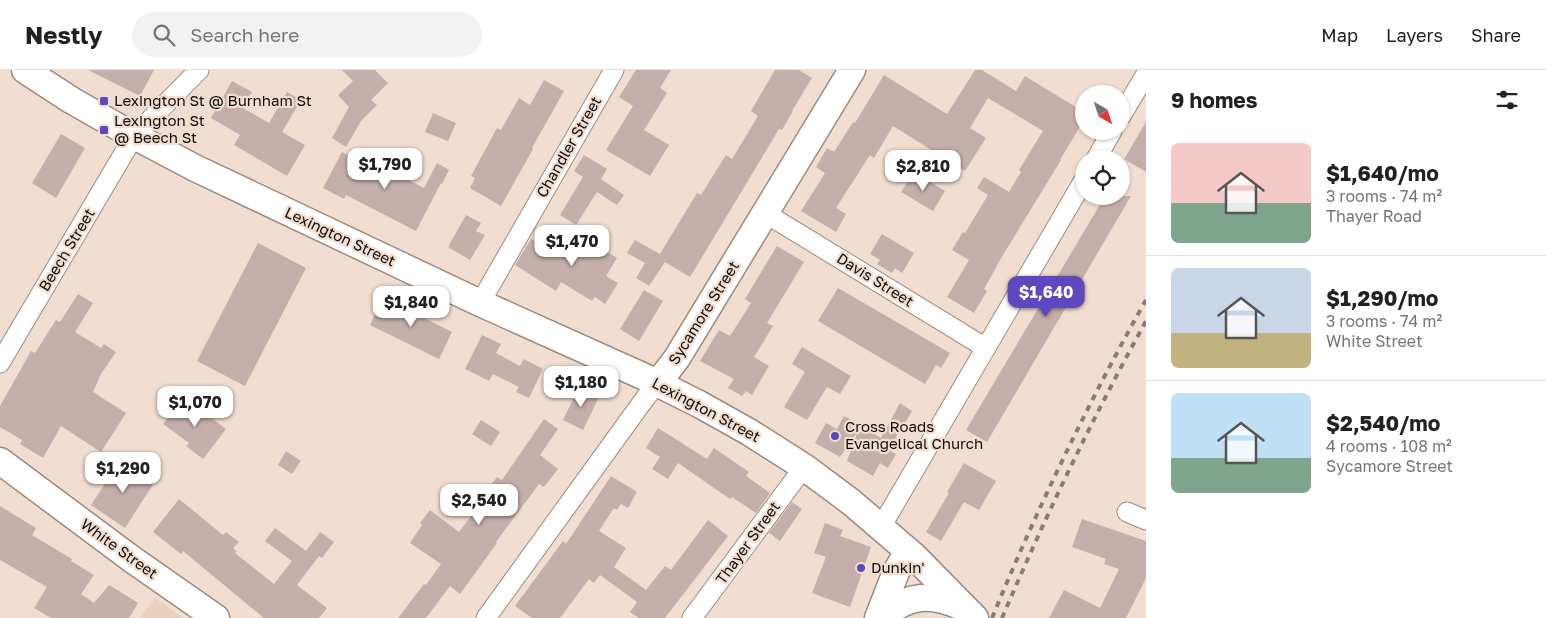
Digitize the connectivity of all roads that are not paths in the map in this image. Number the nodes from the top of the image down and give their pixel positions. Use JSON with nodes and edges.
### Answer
{"nodes":[{"id":1,"x":25,"y":70,"type":"edge"},
{"id":2,"x":199,"y":70,"type":"edge"},
{"id":3,"x":614,"y":70,"type":"edge"},
{"id":4,"x":852,"y":70,"type":"edge"},
{"id":5,"x":1146,"y":74,"type":"edge"},
{"id":6,"x":1130,"y":101,"type":"edge"},
{"id":7,"x":134,"y":136,"type":"junction"},
{"id":8,"x":1075,"y":195,"type":"edge"},
{"id":9,"x":765,"y":212,"type":"junction"},
{"id":10,"x":480,"y":303,"type":"junction"},
{"id":11,"x":986,"y":348,"type":"junction"},
{"id":12,"x":0,"y":363,"type":"edge"},
{"id":13,"x":658,"y":383,"type":"junction"},
{"id":14,"x":0,"y":461,"type":"edge"},
{"id":15,"x":804,"y":468,"type":"junction"},
{"id":16,"x":1127,"y":512,"type":"dead end"},
{"id":17,"x":1146,"y":520,"type":"edge"},
{"id":18,"x":881,"y":527,"type":"junction"},
{"id":19,"x":908,"y":551,"type":"junction"},
{"id":20,"x":969,"y":613,"type":"edge"},
{"id":21,"x":216,"y":618,"type":"edge"},
{"id":22,"x":486,"y":618,"type":"edge"},
{"id":23,"x":692,"y":618,"type":"edge"},
{"id":24,"x":878,"y":618,"type":"edge"},
{"id":25,"x":882,"y":618,"type":"edge"}],
"edges":[{"from":1,"to":7,"type":"street","name":"Lexington Street"},
{"from":2,"to":7,"type":"street","name":"Beech Street"},
{"from":3,"to":10,"type":"street","name":"Chandler Street"},
{"from":4,"to":9,"type":"street","name":"Sycamore Street"},
{"from":5,"to":6,"type":"street"},
{"from":7,"to":10,"type":"street","name":"Lexington Street"},
{"from":7,"to":12,"type":"street","name":"Beech Street"},
{"from":8,"to":11,"type":"street"},
{"from":9,"to":11,"type":"street","name":"Davis Street"},
{"from":9,"to":13,"type":"street","name":"Sycamore Street"},
{"from":10,"to":13,"type":"street","name":"Lexington Street"},
{"from":11,"to":18,"type":"street"},
{"from":13,"to":15,"type":"street","name":"Lexington Street"},
{"from":13,"to":22,"type":"street","name":"Sycamore Street"},
{"from":14,"to":21,"type":"street","name":"White Street"},
{"from":15,"to":18,"type":"street","name":"Lexington Street"},
{"from":15,"to":23,"type":"street","name":"Thayer Street"},
{"from":16,"to":17,"type":"street"},
{"from":18,"to":19,"type":"street","name":"Lexington Street"},
{"from":19,"to":20,"type":"street","name":"Lexington Street"},
{"from":19,"to":24,"type":"street"},
{"from":20,"to":25,"type":"street"}]}
